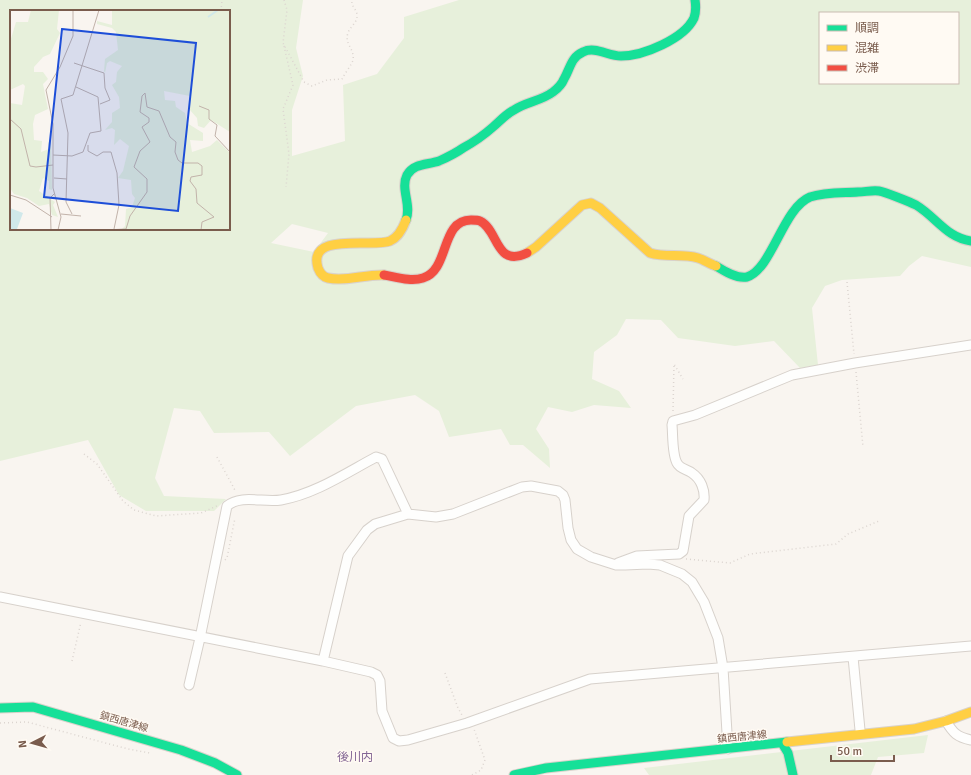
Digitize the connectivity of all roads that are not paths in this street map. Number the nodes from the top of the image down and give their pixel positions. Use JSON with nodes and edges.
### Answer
{"nodes":[{"id":1,"x":695,"y":0,"type":"edge"},
{"id":2,"x":971,"y":241,"type":"edge"},
{"id":3,"x":971,"y":345,"type":"edge"},
{"id":4,"x":408,"y":514,"type":"junction"},
{"id":5,"x":616,"y":565,"type":"junction"},
{"id":6,"x":0,"y":597,"type":"edge"},
{"id":7,"x":200,"y":638,"type":"junction"},
{"id":8,"x":971,"y":646,"type":"edge"},
{"id":9,"x":854,"y":657,"type":"junction"},
{"id":10,"x":323,"y":661,"type":"junction"},
{"id":11,"x":722,"y":668,"type":"junction"},
{"id":12,"x":189,"y":685,"type":"dead end"},
{"id":13,"x":0,"y":708,"type":"edge"},
{"id":14,"x":971,"y":712,"type":"edge"},
{"id":15,"x":946,"y":721,"type":"junction"},
{"id":16,"x":860,"y":730,"type":"dead end"},
{"id":17,"x":971,"y":740,"type":"edge"},
{"id":18,"x":782,"y":743,"type":"junction"},
{"id":19,"x":728,"y":749,"type":"junction"},
{"id":20,"x":237,"y":775,"type":"edge"},
{"id":21,"x":514,"y":775,"type":"edge"},
{"id":22,"x":794,"y":775,"type":"edge"}],
"edges":[{"from":1,"to":2,"type":"street"},
{"from":3,"to":5,"type":"street"},
{"from":4,"to":5,"type":"street"},
{"from":4,"to":7,"type":"street"},
{"from":4,"to":10,"type":"street"},
{"from":5,"to":11,"type":"street"},
{"from":6,"to":7,"type":"street"},
{"from":7,"to":10,"type":"street"},
{"from":7,"to":12,"type":"street"},
{"from":8,"to":9,"type":"street"},
{"from":9,"to":11,"type":"street"},
{"from":9,"to":16,"type":"street"},
{"from":10,"to":11,"type":"street"},
{"from":11,"to":19,"type":"street"},
{"from":13,"to":20,"type":"street","name":"鎮西唐津線"},
{"from":14,"to":15,"type":"street","name":"鎮西唐津線"},
{"from":15,"to":17,"type":"street"},
{"from":15,"to":18,"type":"street","name":"鎮西唐津線"},
{"from":18,"to":19,"type":"street","name":"鎮西唐津線"},
{"from":18,"to":22,"type":"street"},
{"from":19,"to":21,"type":"street","name":"鎮西唐津線"}]}
